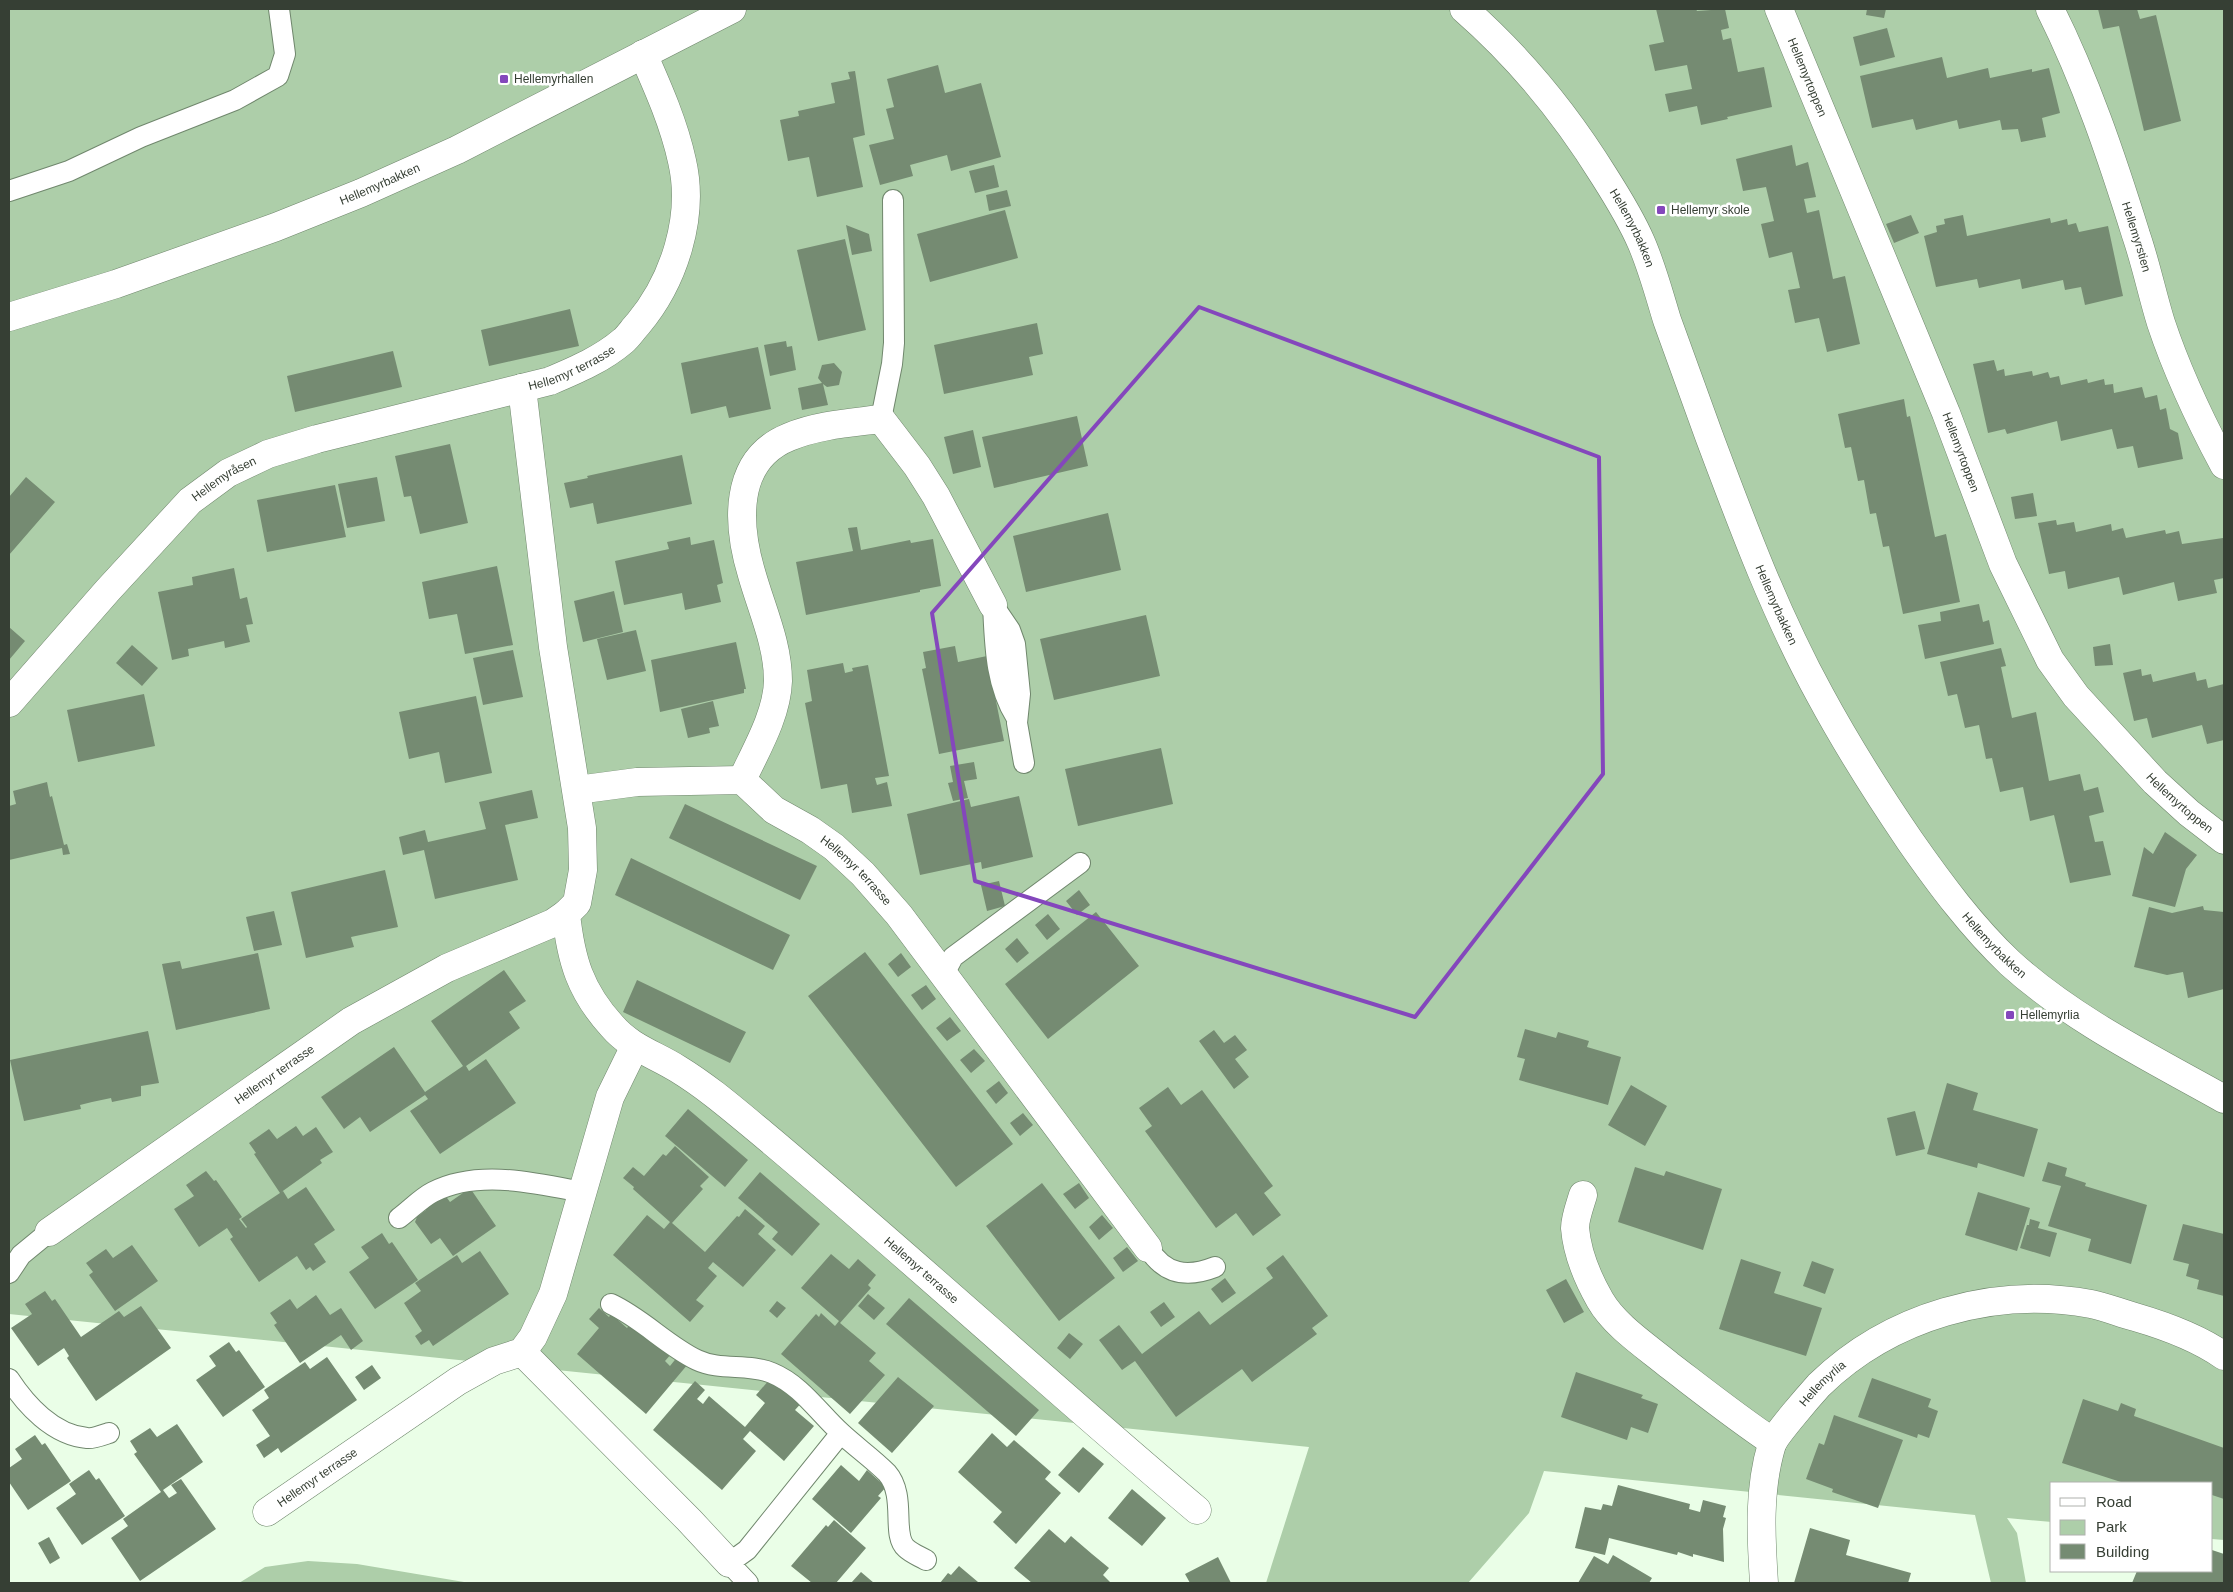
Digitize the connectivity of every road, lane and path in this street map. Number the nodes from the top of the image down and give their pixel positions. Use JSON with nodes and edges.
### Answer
{"nodes":[{"id":1,"x":279,"y":9,"type":"edge"},
{"id":2,"x":732,"y":9,"type":"edge"},
{"id":3,"x":1464,"y":9,"type":"edge"},
{"id":4,"x":1779,"y":9,"type":"edge"},
{"id":5,"x":2050,"y":9,"type":"edge"},
{"id":6,"x":644,"y":54,"type":"junction"},
{"id":7,"x":9,"y":190,"type":"edge"},
{"id":8,"x":893,"y":200,"type":"dead end"},
{"id":9,"x":9,"y":317,"type":"edge"},
{"id":10,"x":522,"y":388,"type":"junction"},
{"id":11,"x":882,"y":419,"type":"junction"},
{"id":12,"x":2224,"y":465,"type":"edge"},
{"id":13,"x":993,"y":605,"type":"joint"},
{"id":14,"x":9,"y":703,"type":"edge"},
{"id":15,"x":1024,"y":763,"type":"dead end"},
{"id":16,"x":742,"y":780,"type":"junction"},
{"id":17,"x":577,"y":790,"type":"junction"},
{"id":18,"x":2224,"y":840,"type":"edge"},
{"id":19,"x":1080,"y":863,"type":"dead end"},
{"id":20,"x":566,"y":914,"type":"junction"},
{"id":21,"x":943,"y":976,"type":"junction"},
{"id":22,"x":635,"y":1046,"type":"junction"},
{"id":23,"x":2224,"y":1099,"type":"edge"},
{"id":24,"x":582,"y":1192,"type":"junction"},
{"id":25,"x":1583,"y":1195,"type":"dead end"},
{"id":26,"x":399,"y":1218,"type":"dead end"},
{"id":27,"x":49,"y":1232,"type":"joint"},
{"id":28,"x":1148,"y":1248,"type":"joint"},
{"id":29,"x":1215,"y":1267,"type":"dead end"},
{"id":30,"x":9,"y":1274,"type":"edge"},
{"id":31,"x":611,"y":1304,"type":"dead end"},
{"id":32,"x":522,"y":1352,"type":"junction"},
{"id":33,"x":2224,"y":1356,"type":"edge"},
{"id":34,"x":9,"y":1378,"type":"edge"},
{"id":35,"x":109,"y":1433,"type":"dead end"},
{"id":36,"x":841,"y":1433,"type":"junction"},
{"id":37,"x":1773,"y":1442,"type":"junction"},
{"id":38,"x":1197,"y":1510,"type":"dead end"},
{"id":39,"x":267,"y":1512,"type":"dead end"},
{"id":40,"x":926,"y":1560,"type":"dead end"},
{"id":41,"x":729,"y":1563,"type":"junction"},
{"id":42,"x":748,"y":1583,"type":"edge"},
{"id":43,"x":1764,"y":1583,"type":"edge"}],
"edges":[{"from":1,"to":7,"type":"lane"},
{"from":2,"to":6,"type":"street","name":"Hellemyrbakken"},
{"from":3,"to":23,"type":"street","name":"Hellemyrbakken"},
{"from":4,"to":18,"type":"street","name":"Hellemyrtoppen"},
{"from":5,"to":12,"type":"street","name":"Hellemyrstien"},
{"from":6,"to":9,"type":"street","name":"Hellemyrbakken"},
{"from":6,"to":10,"type":"street","name":"Hellemyr terrasse"},
{"from":8,"to":11,"type":"lane"},
{"from":10,"to":14,"type":"street","name":"Hellemyråsen"},
{"from":10,"to":17,"type":"street","name":"Hellemyr terrasse"},
{"from":11,"to":13,"type":"street"},
{"from":11,"to":16,"type":"street"},
{"from":13,"to":15,"type":"lane"},
{"from":16,"to":17,"type":"street"},
{"from":16,"to":21,"type":"street","name":"Hellemyr terrasse"},
{"from":17,"to":20,"type":"street","name":"Hellemyr terrasse"},
{"from":19,"to":21,"type":"lane"},
{"from":20,"to":22,"type":"street","name":"Hellemyr terrasse"},
{"from":20,"to":27,"type":"street","name":"Hellemyr terrasse"},
{"from":21,"to":28,"type":"street","name":"Hellemyr terrasse"},
{"from":22,"to":24,"type":"street"},
{"from":22,"to":38,"type":"street","name":"Hellemyr terrasse"},
{"from":24,"to":26,"type":"lane"},
{"from":24,"to":32,"type":"street"},
{"from":25,"to":37,"type":"street"},
{"from":27,"to":30,"type":"lane","name":"Hellemyr terrasse"},
{"from":28,"to":29,"type":"lane"},
{"from":31,"to":36,"type":"lane"},
{"from":32,"to":39,"type":"street","name":"Hellemyr terrasse"},
{"from":32,"to":41,"type":"street"},
{"from":33,"to":37,"type":"street","name":"Hellemyrlia"},
{"from":34,"to":35,"type":"lane"},
{"from":36,"to":40,"type":"lane"},
{"from":36,"to":41,"type":"lane"},
{"from":37,"to":43,"type":"street","name":"Hellemyrlia"},
{"from":41,"to":42,"type":"lane"}]}
